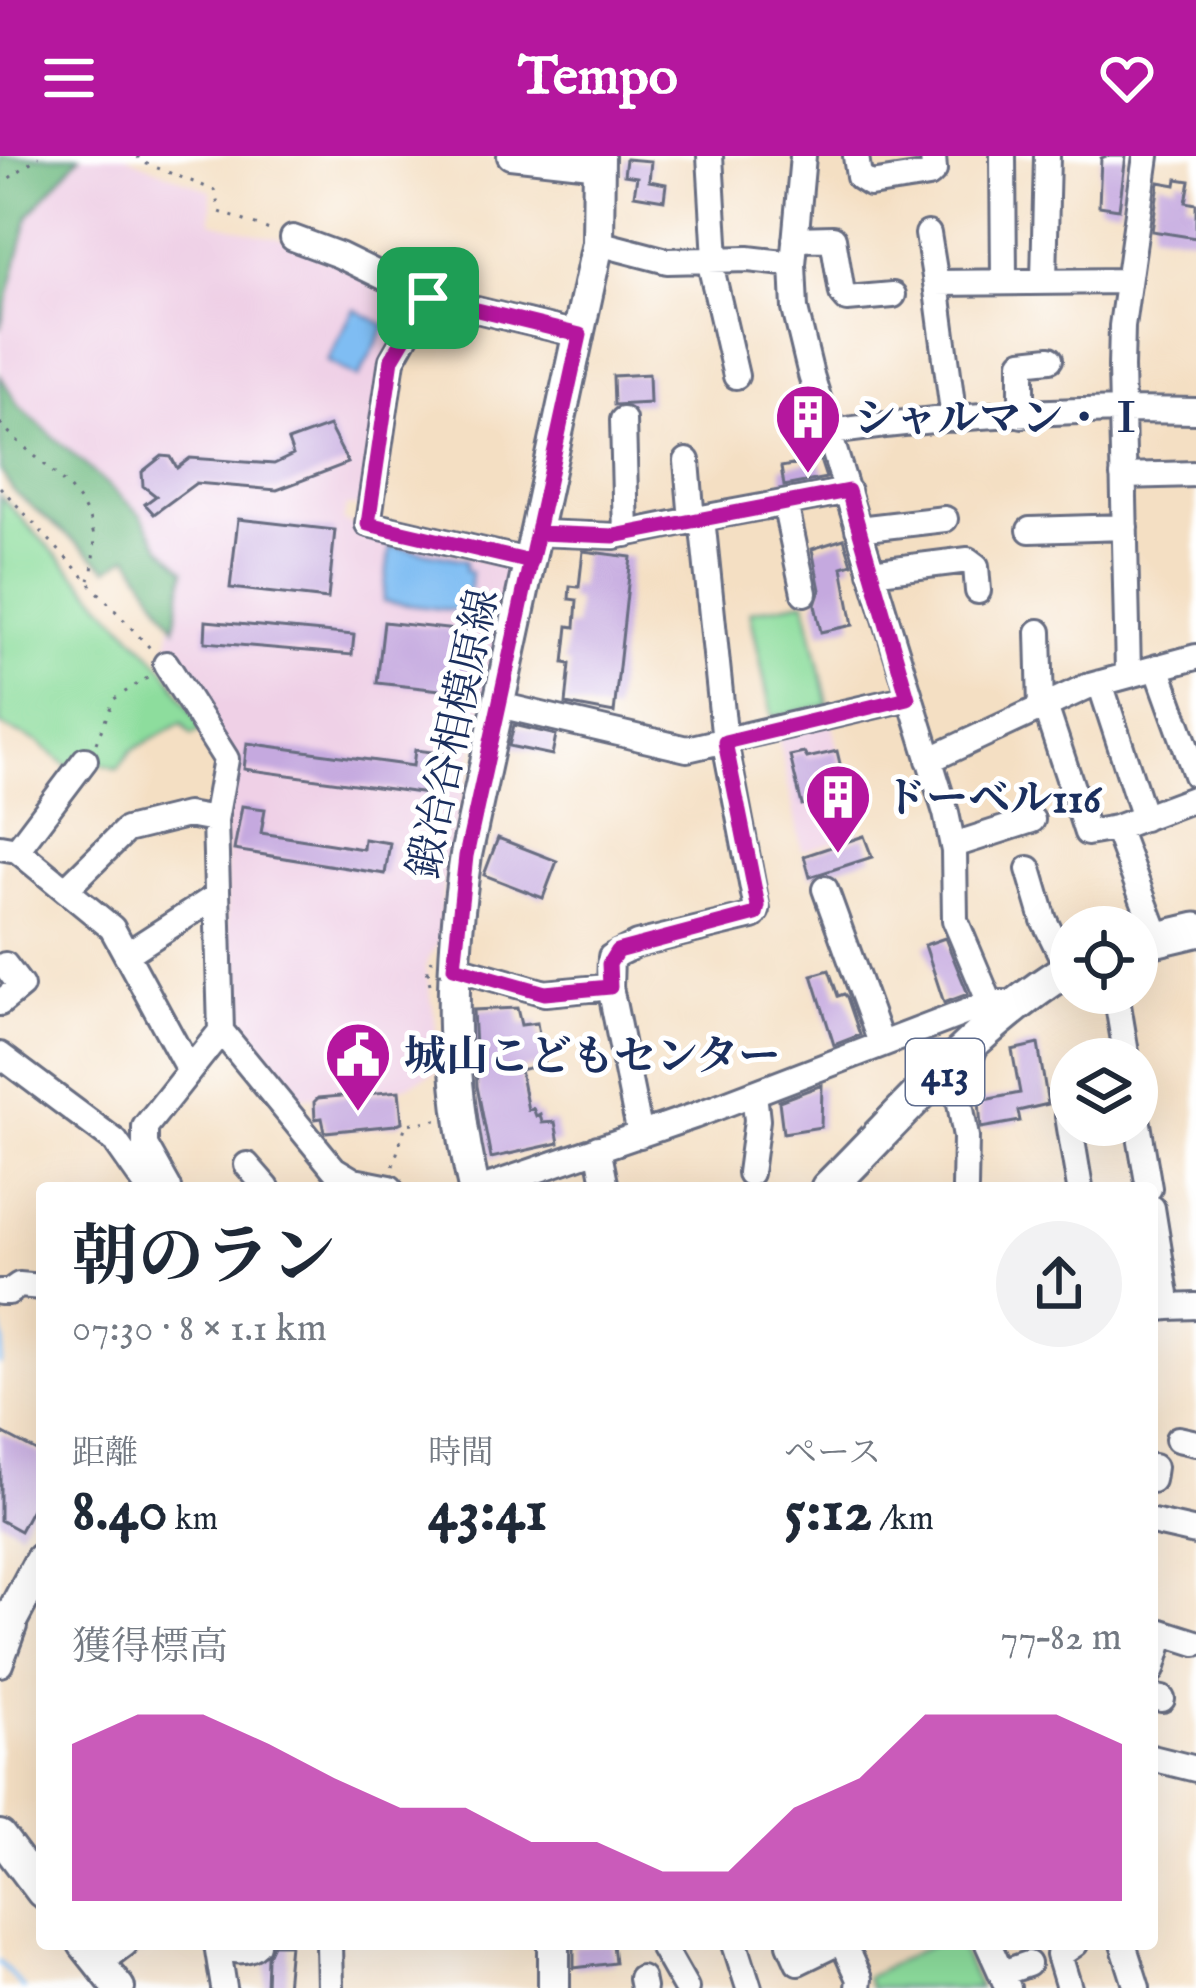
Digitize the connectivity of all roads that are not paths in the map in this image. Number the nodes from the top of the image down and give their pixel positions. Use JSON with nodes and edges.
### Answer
{"nodes":[{"id":1,"x":510,"y":156,"type":"edge"},
{"id":2,"x":710,"y":156,"type":"edge"},
{"id":3,"x":803,"y":156,"type":"edge"},
{"id":4,"x":856,"y":156,"type":"edge"},
{"id":5,"x":933,"y":156,"type":"edge"},
{"id":6,"x":1003,"y":156,"type":"edge"},
{"id":7,"x":1047,"y":156,"type":"edge"},
{"id":8,"x":1147,"y":156,"type":"edge"},
{"id":9,"x":600,"y":161,"type":"edge"},
{"id":10,"x":928,"y":235,"type":"dead end"},
{"id":11,"x":293,"y":238,"type":"road end"},
{"id":12,"x":598,"y":243,"type":"junction"},
{"id":13,"x":794,"y":251,"type":"junction"},
{"id":14,"x":713,"y":259,"type":"junction"},
{"id":15,"x":1004,"y":279,"type":"junction"},
{"id":16,"x":1044,"y":279,"type":"junction"},
{"id":17,"x":1128,"y":280,"type":"junction"},
{"id":18,"x":936,"y":283,"type":"junction"},
{"id":19,"x":893,"y":295,"type":"dead end"},
{"id":20,"x":428,"y":298,"type":"junction"},
{"id":21,"x":580,"y":335,"type":"junction"},
{"id":22,"x":1050,"y":359,"type":"dead end"},
{"id":23,"x":736,"y":376,"type":"dead end"},
{"id":24,"x":1122,"y":409,"type":"junction"},
{"id":25,"x":1196,"y":411,"type":"edge"},
{"id":26,"x":1022,"y":416,"type":"junction"},
{"id":27,"x":954,"y":419,"type":"junction"},
{"id":28,"x":624,"y":420,"type":"dead end"},
{"id":29,"x":830,"y":432,"type":"junction"},
{"id":30,"x":687,"y":460,"type":"dead end"},
{"id":31,"x":1196,"y":474,"type":"edge"},
{"id":32,"x":1123,"y":476,"type":"junction"},
{"id":33,"x":848,"y":491,"type":"junction"},
{"id":34,"x":784,"y":503,"type":"junction"},
{"id":35,"x":697,"y":519,"type":"junction"},
{"id":36,"x":945,"y":519,"type":"dead end"},
{"id":37,"x":1125,"y":527,"type":"junction"},
{"id":38,"x":858,"y":529,"type":"junction"},
{"id":39,"x":1030,"y":530,"type":"dead end"},
{"id":40,"x":626,"y":534,"type":"junction"},
{"id":41,"x":534,"y":548,"type":"junction"},
{"id":42,"x":871,"y":572,"type":"junction"},
{"id":43,"x":978,"y":591,"type":"dead end"},
{"id":44,"x":804,"y":592,"type":"dead end"},
{"id":45,"x":1039,"y":632,"type":"dead end"},
{"id":46,"x":1196,"y":657,"type":"edge"},
{"id":47,"x":166,"y":664,"type":"road end"},
{"id":48,"x":1157,"y":667,"type":"junction"},
{"id":49,"x":1128,"y":673,"type":"junction"},
{"id":50,"x":1100,"y":682,"type":"junction"},
{"id":51,"x":908,"y":698,"type":"junction"},
{"id":52,"x":499,"y":705,"type":"junction"},
{"id":53,"x":1043,"y":707,"type":"junction"},
{"id":54,"x":725,"y":742,"type":"junction"},
{"id":55,"x":85,"y":760,"type":"road end"},
{"id":56,"x":929,"y":760,"type":"junction"},
{"id":57,"x":1196,"y":775,"type":"edge"},
{"id":58,"x":1196,"y":798,"type":"edge"},
{"id":59,"x":1144,"y":818,"type":"junction"},
{"id":60,"x":215,"y":820,"type":"junction"},
{"id":61,"x":1032,"y":820,"type":"dead end"},
{"id":62,"x":1116,"y":828,"type":"junction"},
{"id":63,"x":953,"y":845,"type":"junction"},
{"id":64,"x":8,"y":848,"type":"edge"},
{"id":65,"x":1029,"y":869,"type":"dead end"},
{"id":66,"x":67,"y":888,"type":"junction"},
{"id":67,"x":825,"y":889,"type":"dead end"},
{"id":68,"x":215,"y":897,"type":"junction"},
{"id":69,"x":1138,"y":906,"type":"edge"},
{"id":70,"x":1196,"y":930,"type":"edge"},
{"id":71,"x":1050,"y":934,"type":"edge"},
{"id":72,"x":1158,"y":939,"type":"edge"},
{"id":73,"x":127,"y":954,"type":"junction"},
{"id":74,"x":5,"y":965,"type":"dead end"},
{"id":75,"x":451,"y":972,"type":"junction"},
{"id":76,"x":1050,"y":979,"type":"edge"},
{"id":77,"x":610,"y":987,"type":"junction"},
{"id":78,"x":1050,"y":990,"type":"edge"},
{"id":79,"x":0,"y":1003,"type":"edge"},
{"id":80,"x":1004,"y":1003,"type":"junction"},
{"id":81,"x":221,"y":1030,"type":"junction"},
{"id":82,"x":880,"y":1042,"type":"junction"},
{"id":83,"x":0,"y":1054,"type":"edge"},
{"id":84,"x":958,"y":1058,"type":"junction"},
{"id":85,"x":189,"y":1070,"type":"junction"},
{"id":86,"x":754,"y":1093,"type":"junction"},
{"id":87,"x":640,"y":1135,"type":"junction"},
{"id":88,"x":1073,"y":1146,"type":"edge"},
{"id":89,"x":1142,"y":1146,"type":"edge"},
{"id":90,"x":598,"y":1148,"type":"junction"},
{"id":91,"x":247,"y":1165,"type":"dead end"},
{"id":92,"x":750,"y":1173,"type":"dead end"},
{"id":93,"x":145,"y":1182,"type":"edge"},
{"id":94,"x":166,"y":1182,"type":"edge"},
{"id":95,"x":269,"y":1182,"type":"edge"},
{"id":96,"x":361,"y":1182,"type":"edge"},
{"id":97,"x":473,"y":1182,"type":"edge"},
{"id":98,"x":501,"y":1182,"type":"edge"},
{"id":99,"x":605,"y":1182,"type":"edge"},
{"id":100,"x":834,"y":1182,"type":"edge"},
{"id":101,"x":965,"y":1182,"type":"edge"},
{"id":102,"x":1079,"y":1182,"type":"edge"},
{"id":103,"x":1148,"y":1182,"type":"edge"},
{"id":104,"x":36,"y":1287,"type":"edge"},
{"id":105,"x":5,"y":1292,"type":"edge"},
{"id":106,"x":1196,"y":1306,"type":"edge"},
{"id":107,"x":1160,"y":1308,"type":"edge"},
{"id":108,"x":1158,"y":1523,"type":"edge"},
{"id":109,"x":1196,"y":1532,"type":"edge"},
{"id":110,"x":36,"y":1571,"type":"edge"},
{"id":111,"x":7,"y":1626,"type":"edge"},
{"id":112,"x":1158,"y":1631,"type":"edge"},
{"id":113,"x":1196,"y":1643,"type":"edge"},
{"id":114,"x":0,"y":1664,"type":"edge"},
{"id":115,"x":1158,"y":1760,"type":"edge"},
{"id":116,"x":1196,"y":1769,"type":"edge"},
{"id":117,"x":0,"y":1836,"type":"edge"},
{"id":118,"x":36,"y":1879,"type":"edge"},
{"id":119,"x":102,"y":1950,"type":"edge"},
{"id":120,"x":217,"y":1950,"type":"edge"},
{"id":121,"x":328,"y":1950,"type":"edge"},
{"id":122,"x":554,"y":1950,"type":"edge"},
{"id":123,"x":664,"y":1950,"type":"edge"},
{"id":124,"x":736,"y":1950,"type":"edge"},
{"id":125,"x":793,"y":1950,"type":"edge"},
{"id":126,"x":825,"y":1950,"type":"edge"},
{"id":127,"x":843,"y":1950,"type":"edge"},
{"id":128,"x":991,"y":1950,"type":"edge"},
{"id":129,"x":1067,"y":1950,"type":"edge"},
{"id":130,"x":1125,"y":1950,"type":"edge"},
{"id":131,"x":1028,"y":1964,"type":"dead end"},
{"id":132,"x":1005,"y":1981,"type":"edge"},
{"id":133,"x":745,"y":1987,"type":"edge"},
{"id":134,"x":118,"y":1988,"type":"edge"},
{"id":135,"x":224,"y":1988,"type":"edge"},
{"id":136,"x":330,"y":1988,"type":"edge"},
{"id":137,"x":554,"y":1988,"type":"edge"},
{"id":138,"x":686,"y":1988,"type":"edge"},
{"id":139,"x":858,"y":1988,"type":"edge"},
{"id":140,"x":1069,"y":1988,"type":"edge"},
{"id":141,"x":1137,"y":1988,"type":"edge"}],
"edges":[{"from":1,"to":9,"type":"street"},
{"from":2,"to":14,"type":"street"},
{"from":3,"to":13,"type":"street"},
{"from":4,"to":5,"type":"street"},
{"from":6,"to":15,"type":"street"},
{"from":7,"to":16,"type":"street"},
{"from":8,"to":17,"type":"street"},
{"from":9,"to":12,"type":"main road","name":"鍛冶谷相模原線"},
{"from":10,"to":18,"type":"street"},
{"from":11,"to":20,"type":"street"},
{"from":12,"to":14,"type":"street"},
{"from":12,"to":21,"type":"main road","name":"鍛冶谷相模原線"},
{"from":13,"to":14,"type":"street"},
{"from":13,"to":19,"type":"street"},
{"from":13,"to":29,"type":"street"},
{"from":14,"to":23,"type":"street"},
{"from":15,"to":16,"type":"street"},
{"from":15,"to":18,"type":"street"},
{"from":16,"to":17,"type":"street"},
{"from":17,"to":24,"type":"street"},
{"from":18,"to":27,"type":"street"},
{"from":20,"to":21,"type":"street"},
{"from":20,"to":41,"type":"street"},
{"from":21,"to":41,"type":"main road","name":"鍛冶谷相模原線"},
{"from":22,"to":26,"type":"street"},
{"from":24,"to":25,"type":"street"},
{"from":24,"to":26,"type":"street"},
{"from":24,"to":32,"type":"street"},
{"from":26,"to":27,"type":"street"},
{"from":27,"to":29,"type":"street"},
{"from":28,"to":40,"type":"street"},
{"from":29,"to":33,"type":"street"},
{"from":30,"to":35,"type":"street"},
{"from":31,"to":32,"type":"street"},
{"from":32,"to":37,"type":"street"},
{"from":33,"to":34,"type":"street"},
{"from":33,"to":38,"type":"street"},
{"from":34,"to":35,"type":"street"},
{"from":34,"to":44,"type":"street"},
{"from":35,"to":40,"type":"street"},
{"from":35,"to":54,"type":"street"},
{"from":36,"to":38,"type":"street"},
{"from":37,"to":39,"type":"street"},
{"from":37,"to":49,"type":"street"},
{"from":38,"to":42,"type":"street"},
{"from":40,"to":41,"type":"street"},
{"from":41,"to":52,"type":"main road","name":"鍛冶谷相模原線"},
{"from":42,"to":43,"type":"street"},
{"from":42,"to":51,"type":"street"},
{"from":45,"to":53,"type":"street"},
{"from":46,"to":48,"type":"street"},
{"from":47,"to":60,"type":"street"},
{"from":48,"to":49,"type":"street"},
{"from":48,"to":57,"type":"street"},
{"from":49,"to":50,"type":"street"},
{"from":50,"to":53,"type":"street"},
{"from":50,"to":59,"type":"street"},
{"from":51,"to":54,"type":"street"},
{"from":51,"to":56,"type":"street"},
{"from":52,"to":54,"type":"street"},
{"from":52,"to":75,"type":"main road","name":"鍛冶谷相模原線"},
{"from":53,"to":56,"type":"street"},
{"from":53,"to":62,"type":"street"},
{"from":54,"to":77,"type":"street"},
{"from":55,"to":64,"type":"street"},
{"from":56,"to":63,"type":"street"},
{"from":58,"to":59,"type":"street"},
{"from":59,"to":62,"type":"street"},
{"from":60,"to":66,"type":"street"},
{"from":60,"to":68,"type":"street"},
{"from":61,"to":63,"type":"street"},
{"from":62,"to":69,"type":"street"},
{"from":63,"to":80,"type":"street"},
{"from":64,"to":66,"type":"street"},
{"from":65,"to":71,"type":"street"},
{"from":66,"to":73,"type":"street"},
{"from":67,"to":82,"type":"street"},
{"from":68,"to":73,"type":"street"},
{"from":68,"to":81,"type":"street"},
{"from":70,"to":72,"type":"highway"},
{"from":73,"to":85,"type":"street"},
{"from":74,"to":79,"type":"street"},
{"from":75,"to":77,"type":"street"},
{"from":75,"to":97,"type":"main road","name":"鍛冶谷相模原線"},
{"from":76,"to":80,"type":"highway","number":"413"},
{"from":77,"to":87,"type":"street"},
{"from":78,"to":84,"type":"street"},
{"from":80,"to":82,"type":"street"},
{"from":80,"to":84,"type":"highway","number":"413"},
{"from":81,"to":85,"type":"street"},
{"from":81,"to":96,"type":"street"},
{"from":82,"to":86,"type":"street"},
{"from":83,"to":93,"type":"street"},
{"from":84,"to":100,"type":"highway","number":"413"},
{"from":84,"to":101,"type":"street"},
{"from":85,"to":94,"type":"street"},
{"from":86,"to":87,"type":"street"},
{"from":86,"to":92,"type":"street"},
{"from":87,"to":90,"type":"street"},
{"from":88,"to":102,"type":"street"},
{"from":89,"to":103,"type":"street"},
{"from":90,"to":98,"type":"street"},
{"from":90,"to":99,"type":"street"},
{"from":91,"to":95,"type":"street"},
{"from":104,"to":105,"type":"street"},
{"from":106,"to":107,"type":"street"},
{"from":108,"to":109,"type":"street"},
{"from":110,"to":111,"type":"highway"},
{"from":111,"to":114,"type":"street"},
{"from":112,"to":113,"type":"street"},
{"from":115,"to":116,"type":"street"},
{"from":117,"to":118,"type":"main road"},
{"from":119,"to":134,"type":"main road"},
{"from":120,"to":135,"type":"street"},
{"from":121,"to":136,"type":"street"},
{"from":122,"to":137,"type":"main road"},
{"from":123,"to":138,"type":"street"},
{"from":124,"to":133,"type":"street"},
{"from":125,"to":126,"type":"street"},
{"from":127,"to":139,"type":"street"},
{"from":128,"to":132,"type":"street"},
{"from":129,"to":140,"type":"street"},
{"from":130,"to":141,"type":"street"},
{"from":131,"to":132,"type":"street"}]}
